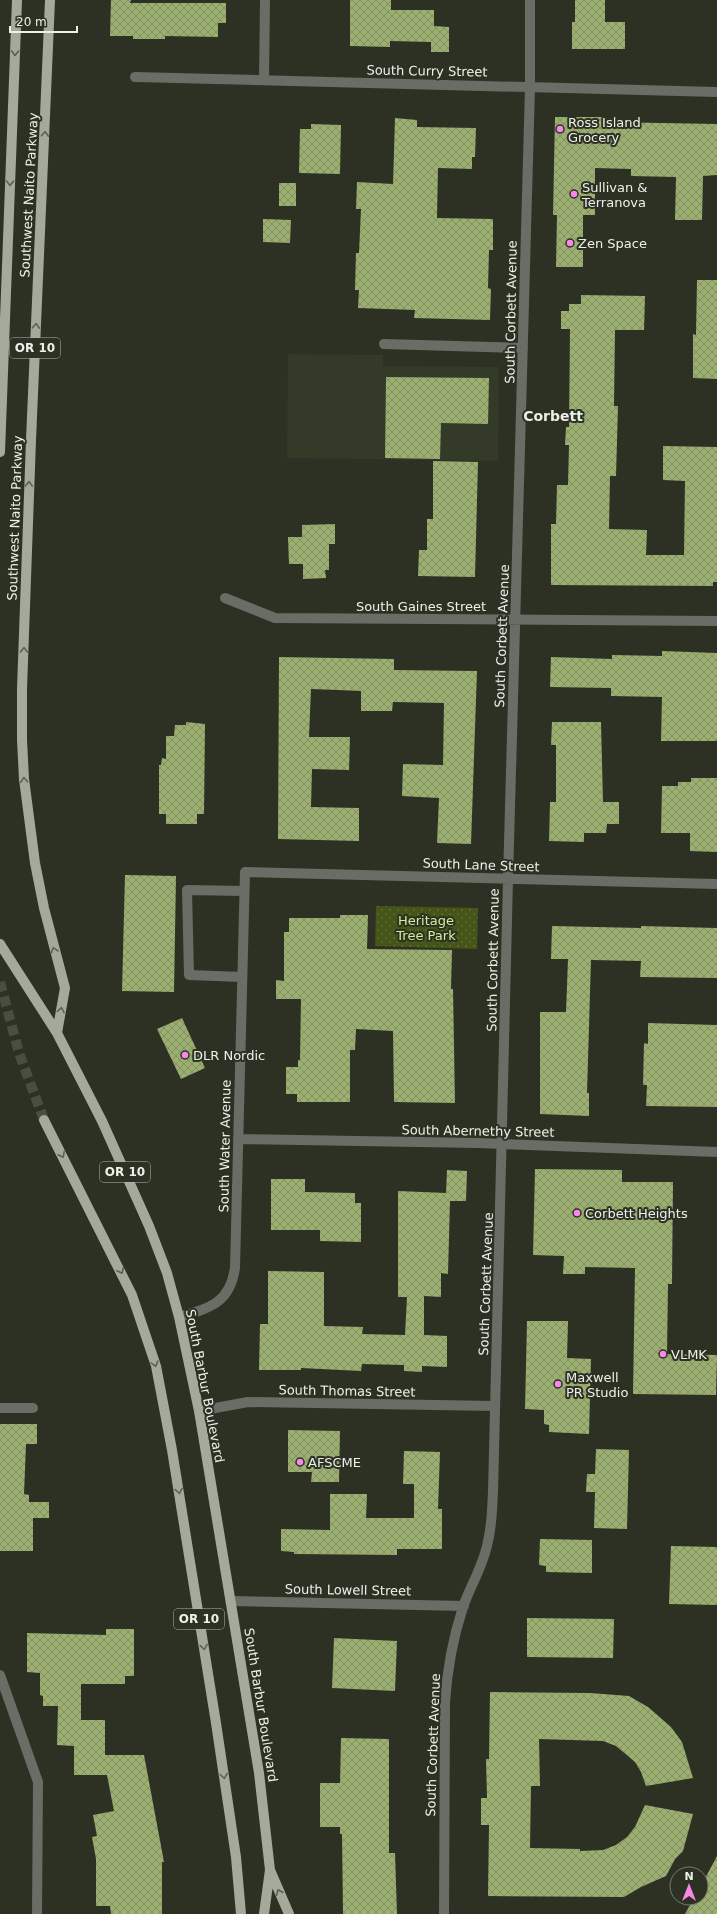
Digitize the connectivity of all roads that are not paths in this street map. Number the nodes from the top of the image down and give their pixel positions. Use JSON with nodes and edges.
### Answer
{"nodes":[{"id":1,"x":17,"y":0,"type":"edge"},
{"id":2,"x":50,"y":0,"type":"edge"},
{"id":3,"x":265,"y":0,"type":"edge"},
{"id":4,"x":530,"y":0,"type":"edge"},
{"id":5,"x":136,"y":77,"type":"dead end"},
{"id":6,"x":264,"y":80,"type":"junction"},
{"id":7,"x":530,"y":87,"type":"junction"},
{"id":8,"x":717,"y":92,"type":"edge"},
{"id":9,"x":384,"y":344,"type":"dead end"},
{"id":10,"x":523,"y":348,"type":"junction"},
{"id":11,"x":0,"y":452,"type":"edge"},
{"id":12,"x":225,"y":598,"type":"dead end"},
{"id":13,"x":516,"y":620,"type":"junction"},
{"id":14,"x":717,"y":621,"type":"edge"},
{"id":15,"x":245,"y":872,"type":"joint"},
{"id":16,"x":508,"y":879,"type":"junction"},
{"id":17,"x":717,"y":884,"type":"edge"},
{"id":18,"x":244,"y":891,"type":"junction"},
{"id":19,"x":0,"y":944,"type":"edge"},
{"id":20,"x":3,"y":957,"type":"edge"},
{"id":21,"x":242,"y":977,"type":"junction"},
{"id":22,"x":57,"y":1033,"type":"junction"},
{"id":23,"x":44,"y":1120,"type":"tunnel mouth"},
{"id":24,"x":238,"y":1138,"type":"junction"},
{"id":25,"x":503,"y":1144,"type":"junction"},
{"id":26,"x":717,"y":1152,"type":"edge"},
{"id":27,"x":180,"y":1317,"type":"junction"},
{"id":28,"x":495,"y":1406,"type":"junction"},
{"id":29,"x":0,"y":1408,"type":"edge"},
{"id":30,"x":33,"y":1408,"type":"dead end"},
{"id":31,"x":199,"y":1411,"type":"junction"},
{"id":32,"x":231,"y":1600,"type":"junction"},
{"id":33,"x":464,"y":1606,"type":"junction"},
{"id":34,"x":0,"y":1675,"type":"edge"},
{"id":35,"x":270,"y":1870,"type":"junction"},
{"id":36,"x":37,"y":1914,"type":"edge"},
{"id":37,"x":241,"y":1914,"type":"edge"},
{"id":38,"x":264,"y":1914,"type":"edge"},
{"id":39,"x":288,"y":1914,"type":"edge"},
{"id":40,"x":444,"y":1914,"type":"edge"}],
"edges":[{"from":1,"to":11,"type":"main road","name":"Southwest Naito Parkway","number":"OR 10","one_way":true},
{"from":22,"to":2,"type":"main road","name":"Southwest Naito Parkway","number":"OR 10","one_way":true},
{"from":3,"to":6,"type":"street"},
{"from":4,"to":7,"type":"street","name":"South Corbett Avenue"},
{"from":5,"to":6,"type":"street","name":"South Curry Street"},
{"from":6,"to":7,"type":"street","name":"South Curry Street"},
{"from":7,"to":8,"type":"street","name":"South Curry Street"},
{"from":7,"to":10,"type":"street","name":"South Corbett Avenue"},
{"from":9,"to":10,"type":"street"},
{"from":10,"to":13,"type":"street","name":"South Corbett Avenue"},
{"from":12,"to":13,"type":"street","name":"South Gaines Street"},
{"from":13,"to":14,"type":"street","name":"South Gaines Street"},
{"from":13,"to":16,"type":"street","name":"South Corbett Avenue"},
{"from":15,"to":16,"type":"street","name":"South Lane Street"},
{"from":15,"to":18,"type":"street","name":"South Water Avenue"},
{"from":16,"to":17,"type":"street","name":"South Lane Street"},
{"from":16,"to":25,"type":"street","name":"South Corbett Avenue"},
{"from":18,"to":21,"type":"street","name":"South Water Avenue"},
{"from":18,"to":21,"type":"street"},
{"from":19,"to":20,"type":"main road","name":"South Barbur Boulevard"},
{"from":20,"to":22,"type":"main road","name":"South Barbur Boulevard"},
{"from":21,"to":24,"type":"street","name":"South Water Avenue"},
{"from":22,"to":27,"type":"main road","name":"South Barbur Boulevard","number":"OR 10"},
{"from":23,"to":37,"type":"main road","number":"OR 10","one_way":true},
{"from":24,"to":25,"type":"street","name":"South Abernethy Street"},
{"from":24,"to":27,"type":"street","name":"South Water Avenue"},
{"from":25,"to":26,"type":"street","name":"South Abernethy Street"},
{"from":25,"to":28,"type":"street","name":"South Corbett Avenue"},
{"from":27,"to":31,"type":"main road","name":"South Barbur Boulevard","number":"OR 10"},
{"from":28,"to":31,"type":"street","name":"South Thomas Street"},
{"from":28,"to":33,"type":"street","name":"South Corbett Avenue"},
{"from":29,"to":30,"type":"street"},
{"from":31,"to":32,"type":"main road","name":"South Barbur Boulevard","number":"OR 10"},
{"from":32,"to":33,"type":"street","name":"South Lowell Street"},
{"from":32,"to":35,"type":"main road","name":"South Barbur Boulevard","number":"OR 10"},
{"from":33,"to":40,"type":"street","name":"South Corbett Avenue"},
{"from":34,"to":36,"type":"street"},
{"from":35,"to":38,"type":"main road","name":"South Barbur Boulevard"},
{"from":39,"to":35,"type":"main road","name":"South Barbur Boulevard","number":"OR 10","one_way":true}]}
